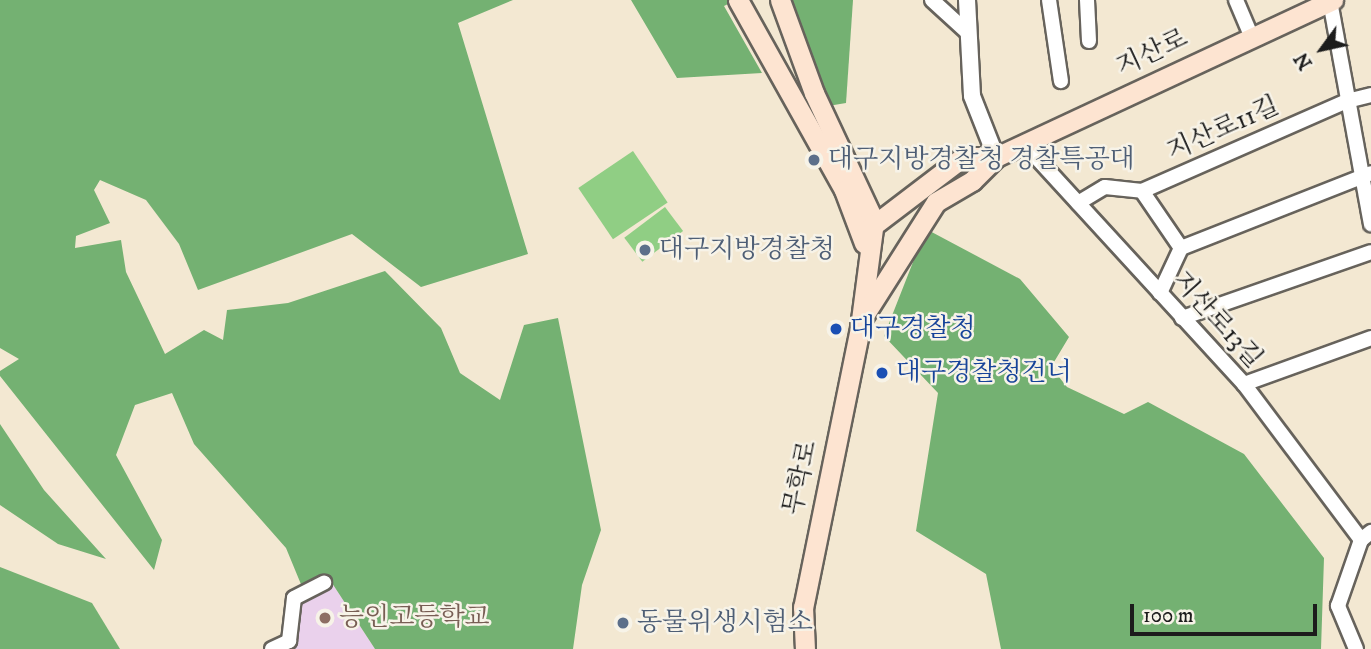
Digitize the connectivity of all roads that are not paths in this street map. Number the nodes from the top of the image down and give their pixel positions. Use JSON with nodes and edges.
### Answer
{"nodes":[{"id":1,"x":738,"y":0,"type":"edge"},
{"id":2,"x":779,"y":0,"type":"edge"},
{"id":3,"x":932,"y":0,"type":"edge"},
{"id":4,"x":967,"y":0,"type":"edge"},
{"id":5,"x":1049,"y":0,"type":"edge"},
{"id":6,"x":1087,"y":0,"type":"edge"},
{"id":7,"x":1236,"y":0,"type":"edge"},
{"id":8,"x":1332,"y":1,"type":"edge"},
{"id":9,"x":966,"y":31,"type":"junction"},
{"id":10,"x":1251,"y":35,"type":"junction"},
{"id":11,"x":1089,"y":41,"type":"dead end"},
{"id":12,"x":1061,"y":80,"type":"dead end"},
{"id":13,"x":1371,"y":95,"type":"edge"},
{"id":14,"x":1347,"y":101,"type":"junction"},
{"id":15,"x":1024,"y":144,"type":"junction"},
{"id":16,"x":996,"y":157,"type":"junction"},
{"id":17,"x":1366,"y":174,"type":"edge"},
{"id":18,"x":1142,"y":191,"type":"junction"},
{"id":19,"x":1078,"y":203,"type":"junction"},
{"id":20,"x":1371,"y":224,"type":"edge"},
{"id":21,"x":868,"y":228,"type":"junction"},
{"id":22,"x":1181,"y":248,"type":"junction"},
{"id":23,"x":1371,"y":252,"type":"edge"},
{"id":24,"x":893,"y":275,"type":"joint"},
{"id":25,"x":1160,"y":293,"type":"junction"},
{"id":26,"x":1182,"y":317,"type":"junction"},
{"id":27,"x":862,"y":319,"type":"junction"},
{"id":28,"x":1371,"y":338,"type":"edge"},
{"id":29,"x":1244,"y":384,"type":"junction"},
{"id":30,"x":1366,"y":536,"type":"edge"},
{"id":31,"x":324,"y":583,"type":"dead end"},
{"id":32,"x":272,"y":649,"type":"edge"},
{"id":33,"x":805,"y":649,"type":"edge"},
{"id":34,"x":1356,"y":649,"type":"edge"}],
"edges":[{"from":1,"to":21,"type":"main road","name":"무학로"},
{"from":2,"to":21,"type":"main road"},
{"from":3,"to":9,"type":"street"},
{"from":4,"to":9,"type":"street"},
{"from":5,"to":12,"type":"street"},
{"from":6,"to":11,"type":"street"},
{"from":7,"to":10,"type":"street"},
{"from":8,"to":10,"type":"main road","name":"지산로"},
{"from":8,"to":14,"type":"street"},
{"from":9,"to":16,"type":"street"},
{"from":10,"to":15,"type":"main road","name":"지산로"},
{"from":13,"to":14,"type":"street","name":"지산로11길"},
{"from":14,"to":17,"type":"street"},
{"from":14,"to":18,"type":"street","name":"지산로11길"},
{"from":15,"to":16,"type":"main road","name":"지산로"},
{"from":15,"to":19,"type":"street","name":"지산로13길"},
{"from":16,"to":21,"type":"main road","name":"지산로"},
{"from":16,"to":24,"type":"main road","name":"지산로"},
{"from":17,"to":20,"type":"street"},
{"from":17,"to":22,"type":"street"},
{"from":18,"to":19,"type":"street","name":"지산로11길"},
{"from":18,"to":22,"type":"street"},
{"from":19,"to":25,"type":"street","name":"지산로13길"},
{"from":21,"to":27,"type":"main road","name":"무학로"},
{"from":22,"to":25,"type":"street"},
{"from":23,"to":26,"type":"street"},
{"from":24,"to":27,"type":"main road","name":"무학로"},
{"from":25,"to":26,"type":"street","name":"지산로13길"},
{"from":26,"to":29,"type":"street","name":"지산로13길"},
{"from":27,"to":33,"type":"main road","name":"무학로"},
{"from":28,"to":29,"type":"street"},
{"from":29,"to":30,"type":"street","name":"지산로13길"},
{"from":30,"to":34,"type":"street"},
{"from":31,"to":32,"type":"street"}]}
